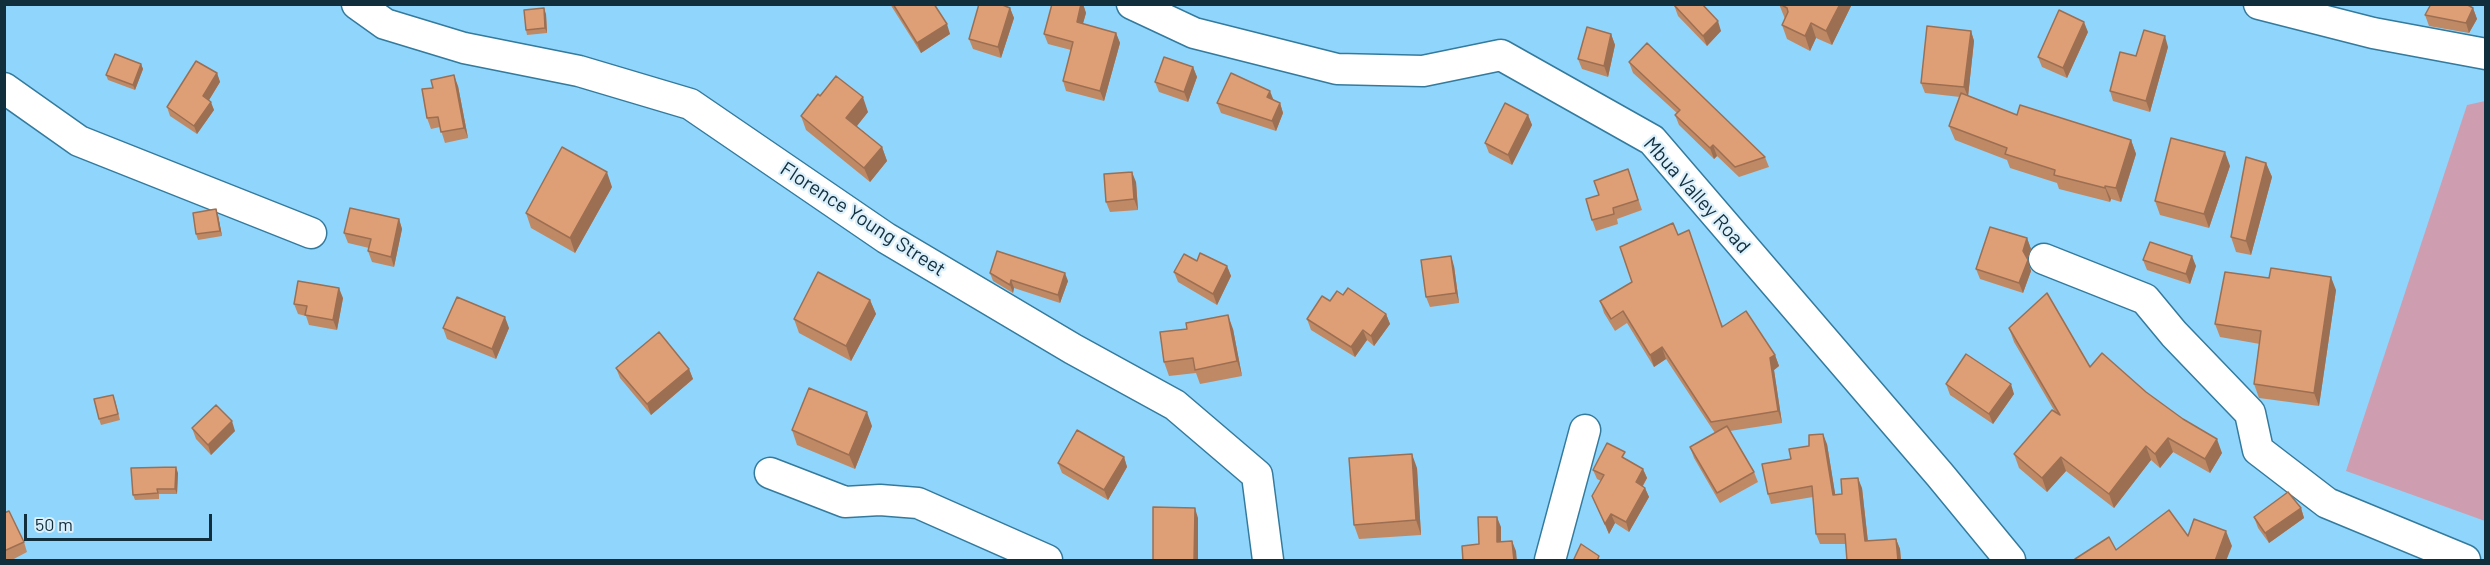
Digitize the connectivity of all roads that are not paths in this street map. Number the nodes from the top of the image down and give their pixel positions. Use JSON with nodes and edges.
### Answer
{"nodes":[{"id":1,"x":357,"y":4,"type":"edge"},
{"id":2,"x":1132,"y":4,"type":"edge"},
{"id":3,"x":2259,"y":4,"type":"edge"},
{"id":4,"x":2486,"y":54,"type":"edge"},
{"id":5,"x":4,"y":88,"type":"edge"},
{"id":6,"x":311,"y":232,"type":"dead end"},
{"id":7,"x":2044,"y":259,"type":"dead end"},
{"id":8,"x":1585,"y":430,"type":"dead end"},
{"id":9,"x":770,"y":473,"type":"dead end"},
{"id":10,"x":2432,"y":554,"type":"edge"},
{"id":11,"x":1047,"y":561,"type":"edge"},
{"id":12,"x":1268,"y":561,"type":"edge"},
{"id":13,"x":1550,"y":561,"type":"edge"},
{"id":14,"x":2010,"y":561,"type":"edge"},
{"id":15,"x":2465,"y":561,"type":"edge"}],
"edges":[{"from":1,"to":12,"type":"street","name":"Florence Young Street"},
{"from":2,"to":14,"type":"street","name":"Mbua Valley Road"},
{"from":3,"to":4,"type":"street"},
{"from":5,"to":6,"type":"street"},
{"from":7,"to":10,"type":"street"},
{"from":8,"to":13,"type":"street"},
{"from":9,"to":11,"type":"street"},
{"from":10,"to":15,"type":"street"}]}
